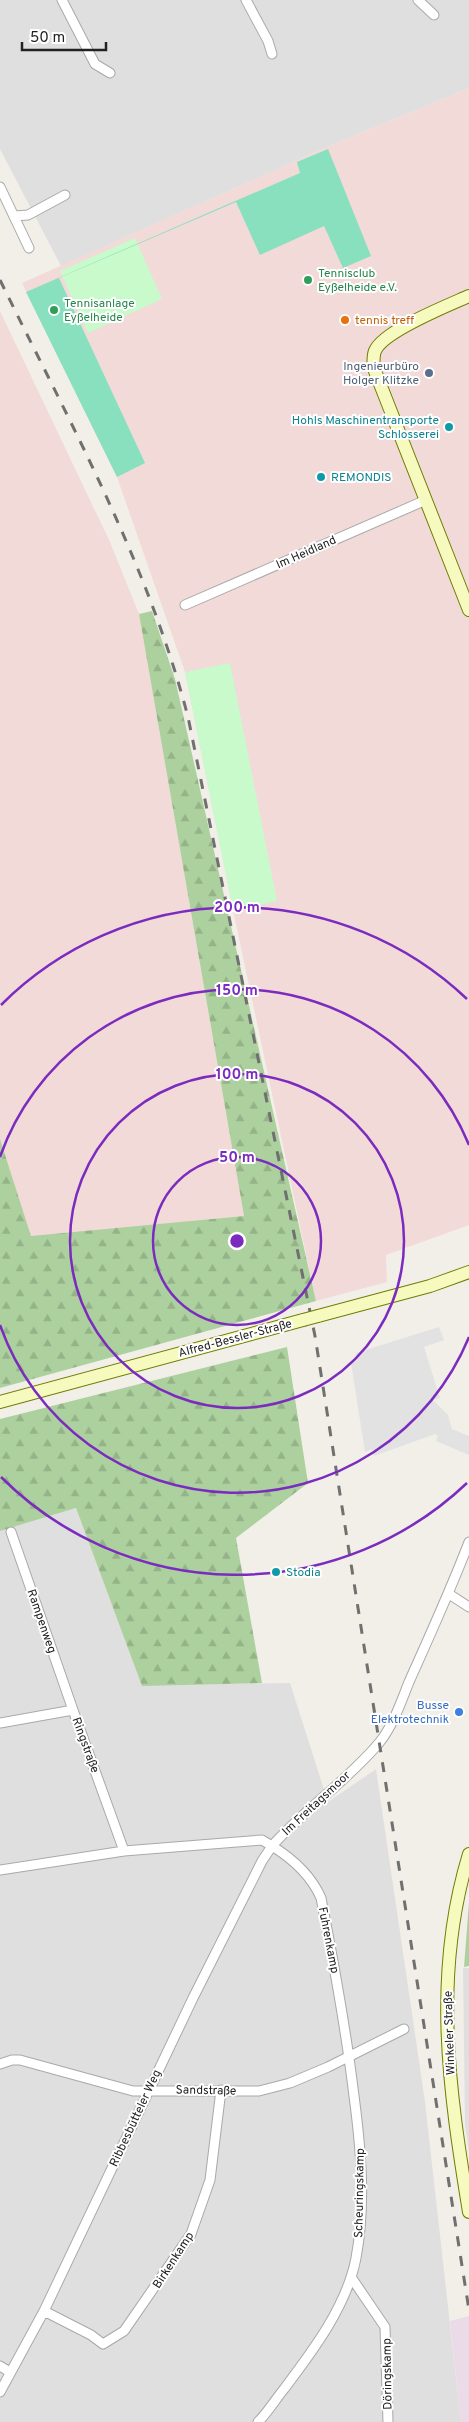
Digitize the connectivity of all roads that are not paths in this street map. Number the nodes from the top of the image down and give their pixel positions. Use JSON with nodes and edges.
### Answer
{"nodes":[{"id":1,"x":62,"y":0,"type":"edge"},
{"id":2,"x":246,"y":0,"type":"edge"},
{"id":3,"x":418,"y":0,"type":"edge"},
{"id":4,"x":434,"y":15,"type":"dead end"},
{"id":5,"x":272,"y":54,"type":"dead end"},
{"id":6,"x":110,"y":72,"type":"dead end"},
{"id":7,"x":0,"y":187,"type":"edge"},
{"id":8,"x":65,"y":195,"type":"dead end"},
{"id":9,"x":15,"y":216,"type":"junction"},
{"id":10,"x":29,"y":248,"type":"dead end"},
{"id":11,"x":469,"y":296,"type":"edge"},
{"id":12,"x":426,"y":500,"type":"junction"},
{"id":13,"x":185,"y":604,"type":"dead end"},
{"id":14,"x":469,"y":610,"type":"edge"},
{"id":15,"x":469,"y":1272,"type":"edge"},
{"id":16,"x":0,"y":1402,"type":"edge"},
{"id":17,"x":11,"y":1532,"type":"dead end"},
{"id":18,"x":469,"y":1542,"type":"edge"},
{"id":19,"x":449,"y":1594,"type":"junction"},
{"id":20,"x":469,"y":1607,"type":"edge"},
{"id":21,"x":73,"y":1710,"type":"junction"},
{"id":22,"x":0,"y":1723,"type":"edge"},
{"id":23,"x":272,"y":1846,"type":"junction"},
{"id":24,"x":124,"y":1850,"type":"junction"},
{"id":25,"x":469,"y":1854,"type":"edge"},
{"id":26,"x":0,"y":1870,"type":"edge"},
{"id":27,"x":404,"y":2029,"type":"dead end"},
{"id":28,"x":349,"y":2055,"type":"junction"},
{"id":29,"x":0,"y":2064,"type":"edge"},
{"id":30,"x":221,"y":2090,"type":"junction"},
{"id":31,"x":148,"y":2092,"type":"junction"},
{"id":32,"x":469,"y":2212,"type":"edge"},
{"id":33,"x":351,"y":2277,"type":"junction"},
{"id":34,"x":44,"y":2311,"type":"junction"},
{"id":35,"x":0,"y":2366,"type":"edge"},
{"id":36,"x":10,"y":2372,"type":"junction"},
{"id":37,"x":0,"y":2392,"type":"edge"},
{"id":38,"x":258,"y":2422,"type":"edge"},
{"id":39,"x":388,"y":2422,"type":"edge"}],
"edges":[{"from":1,"to":6,"type":"street"},
{"from":2,"to":5,"type":"street"},
{"from":3,"to":4,"type":"street"},
{"from":7,"to":9,"type":"street"},
{"from":8,"to":9,"type":"street"},
{"from":9,"to":10,"type":"street"},
{"from":11,"to":12,"type":"street"},
{"from":12,"to":13,"type":"street","name":"Im Heidland"},
{"from":12,"to":14,"type":"street"},
{"from":15,"to":16,"type":"street","name":"Alfred-Bessler-Straße","bridge":true},
{"from":17,"to":21,"type":"street","name":"Rampenweg"},
{"from":18,"to":19,"type":"street","name":"Im Freitagsmoor"},
{"from":19,"to":20,"type":"street"},
{"from":19,"to":23,"type":"street","name":"Im Freitagsmoor"},
{"from":21,"to":22,"type":"street","name":"Ringstraße"},
{"from":21,"to":24,"type":"street","name":"Ringstraße"},
{"from":23,"to":24,"type":"street","name":"Im Freitagsmoor"},
{"from":23,"to":28,"type":"street","name":"Fuhrenkamp"},
{"from":23,"to":31,"type":"street","name":"Ribbesbütteler Weg"},
{"from":24,"to":26,"type":"street","name":"Im Freitagsmoor"},
{"from":25,"to":32,"type":"street","name":"Winkeler Straße"},
{"from":27,"to":28,"type":"street","name":"Sandstraße"},
{"from":28,"to":30,"type":"street","name":"Sandstraße"},
{"from":28,"to":33,"type":"street","name":"Scheuringskamp"},
{"from":29,"to":31,"type":"street","name":"Sandstraße"},
{"from":30,"to":31,"type":"street","name":"Sandstraße"},
{"from":30,"to":34,"type":"street","name":"Birkenkamp"},
{"from":31,"to":34,"type":"street","name":"Ribbesbütteler Weg"},
{"from":33,"to":38,"type":"street","name":"Scheuringskamp"},
{"from":33,"to":39,"type":"street","name":"Döringskamp"},
{"from":34,"to":36,"type":"street","name":"Ribbesbütteler Weg"},
{"from":35,"to":36,"type":"street"},
{"from":36,"to":37,"type":"street","name":"Ribbesbütteler Weg"}]}
